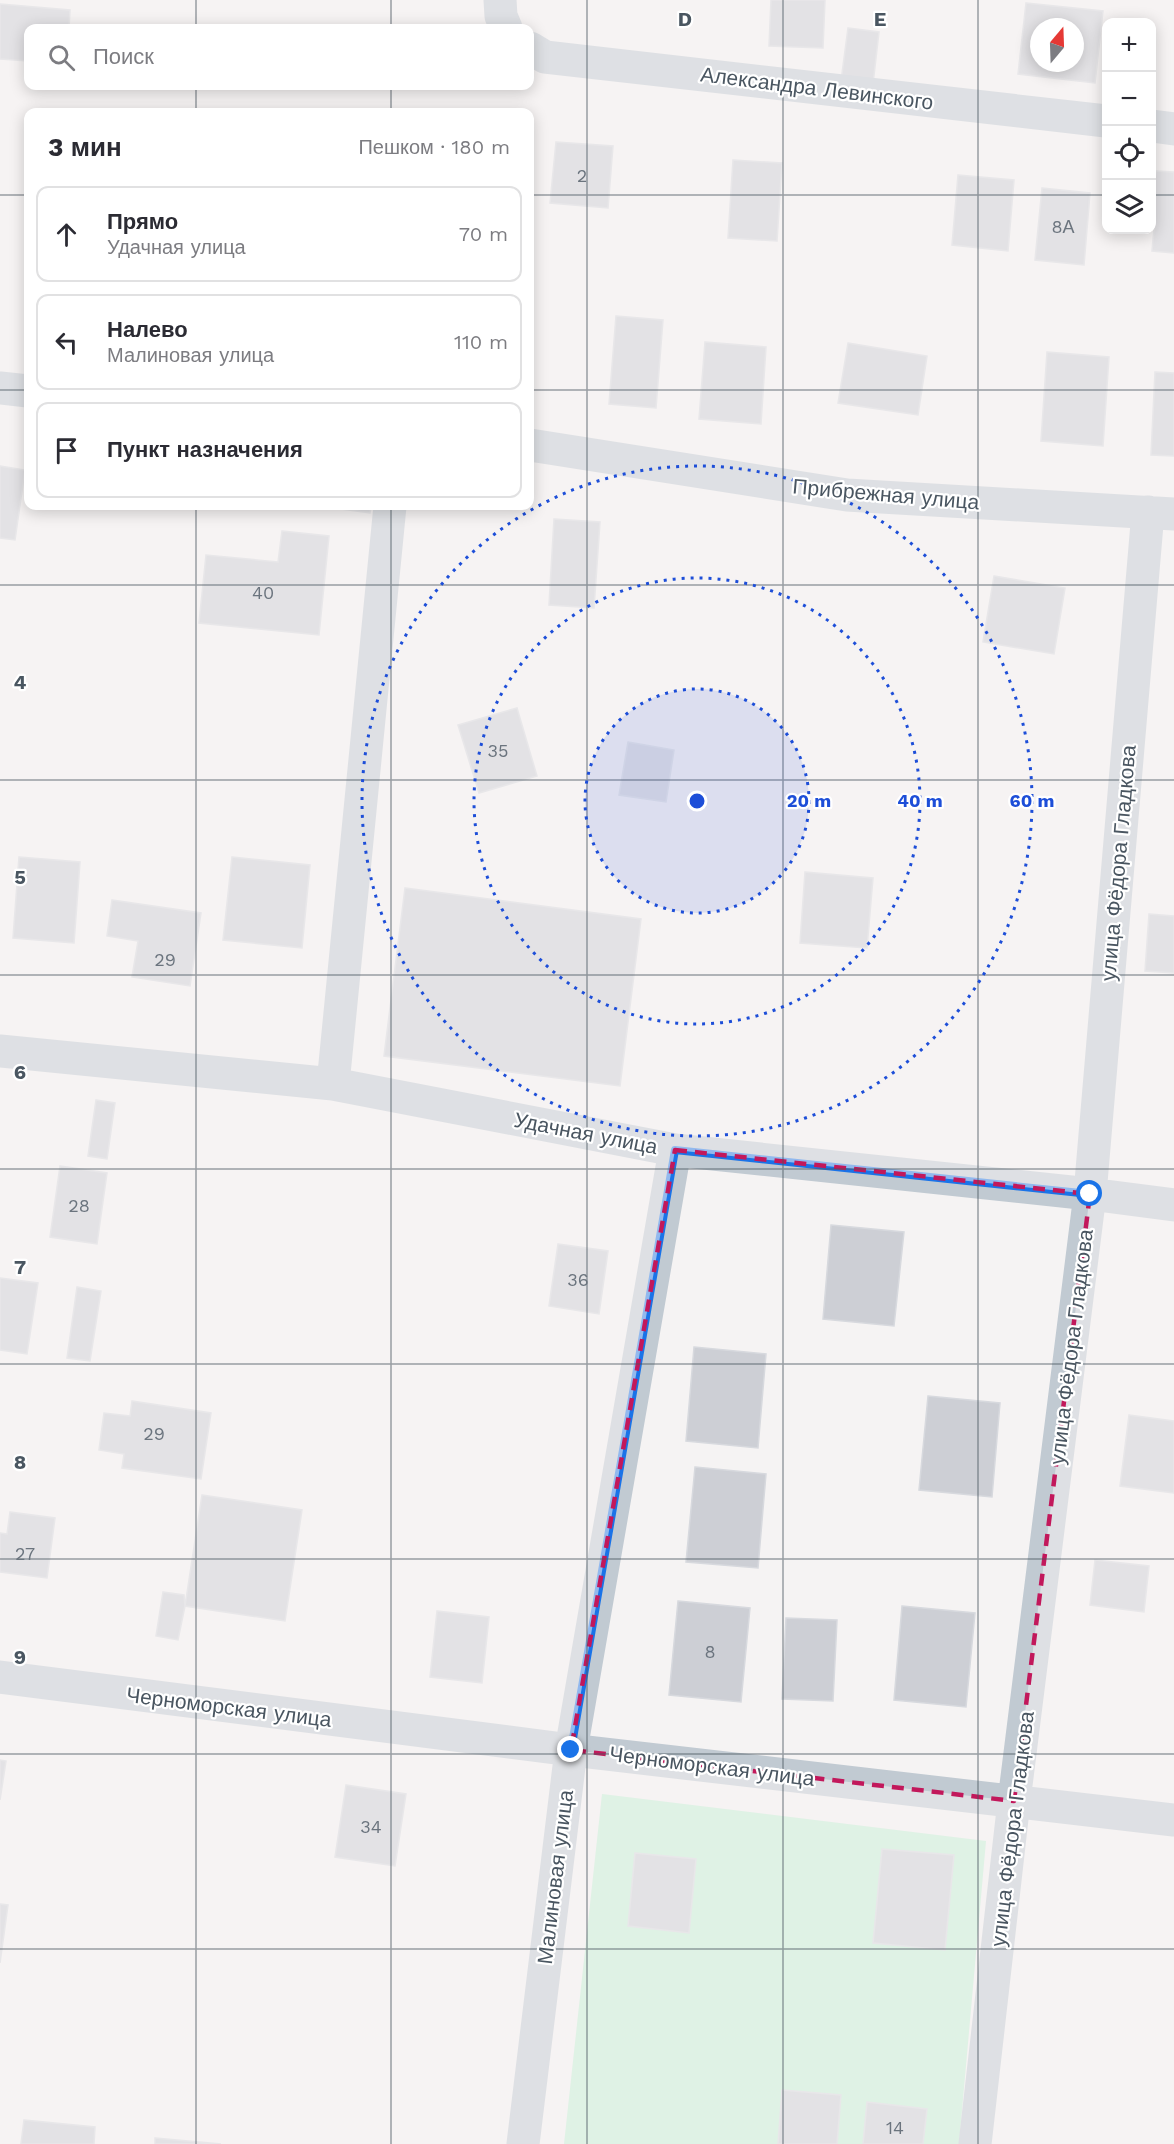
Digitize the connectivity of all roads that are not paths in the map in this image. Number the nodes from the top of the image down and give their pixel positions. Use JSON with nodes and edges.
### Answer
{"nodes":[{"id":1,"x":500,"y":0,"type":"edge"},
{"id":2,"x":504,"y":24,"type":"edge"},
{"id":3,"x":534,"y":50,"type":"edge"},
{"id":4,"x":1102,"y":120,"type":"edge"},
{"id":5,"x":1156,"y":127,"type":"edge"},
{"id":6,"x":1174,"y":129,"type":"edge"},
{"id":7,"x":0,"y":388,"type":"edge"},
{"id":8,"x":24,"y":391,"type":"edge"},
{"id":9,"x":534,"y":446,"type":"edge"},
{"id":10,"x":390,"y":510,"type":"edge"},
{"id":11,"x":1161,"y":513,"type":"edge"},
{"id":12,"x":0,"y":1052,"type":"edge"},
{"id":13,"x":333,"y":1084,"type":"junction"},
{"id":14,"x":675,"y":1150,"type":"junction"},
{"id":15,"x":1090,"y":1194,"type":"junction"},
{"id":16,"x":1174,"y":1205,"type":"edge"},
{"id":17,"x":0,"y":1677,"type":"edge"},
{"id":18,"x":571,"y":1750,"type":"junction"},
{"id":19,"x":1014,"y":1802,"type":"junction"},
{"id":20,"x":1174,"y":1820,"type":"edge"},
{"id":21,"x":523,"y":2144,"type":"edge"},
{"id":22,"x":975,"y":2144,"type":"edge"}],
"edges":[{"from":1,"to":2,"type":"street"},
{"from":3,"to":4,"type":"street","name":"Александра Левинского"},
{"from":5,"to":6,"type":"street"},
{"from":7,"to":8,"type":"street"},
{"from":9,"to":11,"type":"street","name":"Прибрежная улица"},
{"from":10,"to":13,"type":"street"},
{"from":11,"to":15,"type":"street","name":"улица Фёдора Гладкова"},
{"from":12,"to":13,"type":"street","name":"Удачная улица"},
{"from":13,"to":14,"type":"street","name":"Удачная улица"},
{"from":14,"to":15,"type":"street","name":"Удачная улица"},
{"from":14,"to":18,"type":"street","name":"Малиновая улица"},
{"from":15,"to":16,"type":"street","name":"Удачная улица"},
{"from":15,"to":19,"type":"street","name":"улица Фёдора Гладкова"},
{"from":17,"to":18,"type":"street","name":"Черноморская улица"},
{"from":18,"to":19,"type":"street","name":"Черноморская улица"},
{"from":18,"to":21,"type":"street","name":"Малиновая улица"},
{"from":19,"to":20,"type":"street","name":"Черноморская улица"},
{"from":19,"to":22,"type":"street","name":"улица Фёдора Гладкова"}]}
